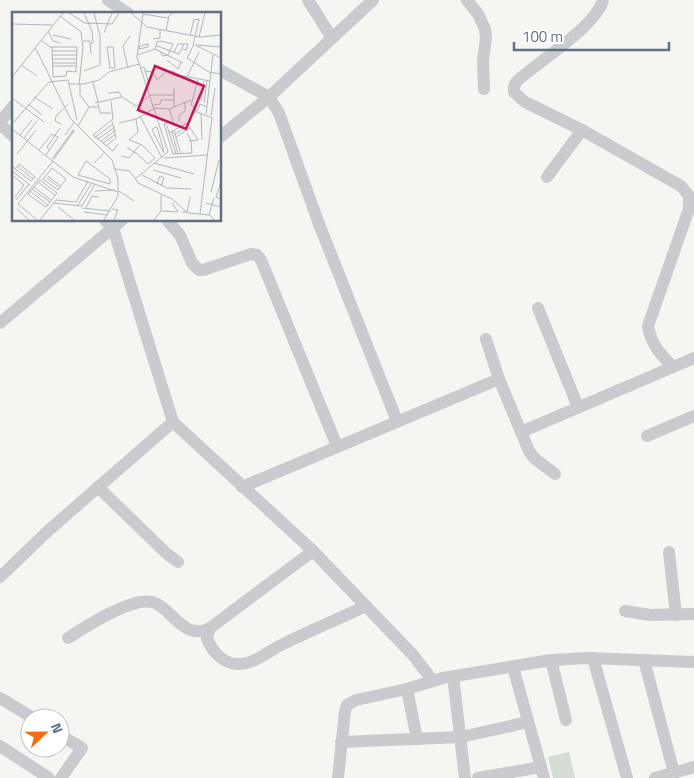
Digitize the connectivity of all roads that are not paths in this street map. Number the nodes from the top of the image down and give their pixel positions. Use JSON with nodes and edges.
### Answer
{"nodes":[{"id":1,"x":108,"y":0,"type":"edge"},
{"id":2,"x":308,"y":0,"type":"edge"},
{"id":3,"x":373,"y":0,"type":"edge"},
{"id":4,"x":467,"y":0,"type":"edge"},
{"id":5,"x":603,"y":0,"type":"edge"},
{"id":6,"x":126,"y":12,"type":"edge"},
{"id":7,"x":332,"y":38,"type":"junction"},
{"id":8,"x":221,"y":71,"type":"edge"},
{"id":9,"x":484,"y":89,"type":"dead end"},
{"id":10,"x":269,"y":97,"type":"junction"},
{"id":11,"x":12,"y":108,"type":"edge"},
{"id":12,"x":0,"y":123,"type":"edge"},
{"id":13,"x":582,"y":130,"type":"junction"},
{"id":14,"x":12,"y":135,"type":"edge"},
{"id":15,"x":221,"y":136,"type":"edge"},
{"id":16,"x":547,"y":177,"type":"dead end"},
{"id":17,"x":168,"y":221,"type":"edge"},
{"id":18,"x":113,"y":223,"type":"edge"},
{"id":19,"x":538,"y":308,"type":"dead end"},
{"id":20,"x":0,"y":323,"type":"edge"},
{"id":21,"x":486,"y":339,"type":"dead end"},
{"id":22,"x":694,"y":358,"type":"edge"},
{"id":23,"x":673,"y":367,"type":"junction"},
{"id":24,"x":499,"y":378,"type":"junction"},
{"id":25,"x":578,"y":407,"type":"junction"},
{"id":26,"x":694,"y":416,"type":"edge"},
{"id":27,"x":397,"y":421,"type":"junction"},
{"id":28,"x":173,"y":422,"type":"junction"},
{"id":29,"x":521,"y":432,"type":"junction"},
{"id":30,"x":647,"y":436,"type":"dead end"},
{"id":31,"x":337,"y":446,"type":"junction"},
{"id":32,"x":555,"y":474,"type":"dead end"},
{"id":33,"x":98,"y":487,"type":"junction"},
{"id":34,"x":242,"y":487,"type":"junction"},
{"id":35,"x":313,"y":551,"type":"junction"},
{"id":36,"x":669,"y":552,"type":"dead end"},
{"id":37,"x":178,"y":562,"type":"dead end"},
{"id":38,"x":0,"y":577,"type":"edge"},
{"id":39,"x":366,"y":606,"type":"junction"},
{"id":40,"x":625,"y":611,"type":"dead end"},
{"id":41,"x":694,"y":614,"type":"edge"},
{"id":42,"x":676,"y":615,"type":"junction"},
{"id":43,"x":210,"y":628,"type":"junction"},
{"id":44,"x":68,"y":638,"type":"dead end"},
{"id":45,"x":593,"y":658,"type":"junction"},
{"id":46,"x":551,"y":660,"type":"junction"},
{"id":47,"x":644,"y":660,"type":"junction"},
{"id":48,"x":693,"y":664,"type":"edge"},
{"id":49,"x":513,"y":667,"type":"junction"},
{"id":50,"x":453,"y":676,"type":"junction"},
{"id":51,"x":433,"y":682,"type":"junction"},
{"id":52,"x":407,"y":689,"type":"junction"},
{"id":53,"x":0,"y":698,"type":"edge"},
{"id":54,"x":20,"y":710,"type":"edge"},
{"id":55,"x":566,"y":720,"type":"dead end"},
{"id":56,"x":528,"y":722,"type":"junction"},
{"id":57,"x":461,"y":737,"type":"junction"},
{"id":58,"x":417,"y":739,"type":"junction"},
{"id":59,"x":70,"y":741,"type":"edge"},
{"id":60,"x":341,"y":742,"type":"junction"},
{"id":61,"x":0,"y":746,"type":"edge"},
{"id":62,"x":694,"y":767,"type":"edge"},
{"id":63,"x":542,"y":772,"type":"edge"},
{"id":64,"x":674,"y":773,"type":"junction"},
{"id":65,"x":48,"y":778,"type":"edge"},
{"id":66,"x":61,"y":778,"type":"edge"},
{"id":67,"x":338,"y":778,"type":"edge"},
{"id":68,"x":465,"y":778,"type":"edge"},
{"id":69,"x":478,"y":778,"type":"edge"},
{"id":70,"x":627,"y":778,"type":"edge"},
{"id":71,"x":655,"y":778,"type":"edge"}],
"edges":[{"from":1,"to":6,"type":"street"},
{"from":2,"to":7,"type":"street"},
{"from":3,"to":7,"type":"street"},
{"from":4,"to":9,"type":"street"},
{"from":5,"to":13,"type":"street"},
{"from":7,"to":10,"type":"street"},
{"from":8,"to":10,"type":"street"},
{"from":10,"to":15,"type":"street"},
{"from":10,"to":27,"type":"street"},
{"from":11,"to":12,"type":"street"},
{"from":12,"to":14,"type":"street"},
{"from":13,"to":16,"type":"street"},
{"from":13,"to":23,"type":"street"},
{"from":17,"to":31,"type":"street"},
{"from":18,"to":20,"type":"street"},
{"from":18,"to":28,"type":"street"},
{"from":19,"to":25,"type":"street"},
{"from":21,"to":24,"type":"street"},
{"from":22,"to":23,"type":"street"},
{"from":23,"to":25,"type":"street"},
{"from":24,"to":27,"type":"street"},
{"from":24,"to":29,"type":"street"},
{"from":25,"to":29,"type":"street"},
{"from":26,"to":30,"type":"street"},
{"from":27,"to":31,"type":"street"},
{"from":28,"to":33,"type":"street"},
{"from":28,"to":34,"type":"street"},
{"from":29,"to":32,"type":"street"},
{"from":31,"to":34,"type":"street"},
{"from":33,"to":37,"type":"street"},
{"from":33,"to":38,"type":"street"},
{"from":34,"to":35,"type":"street"},
{"from":35,"to":39,"type":"street"},
{"from":35,"to":43,"type":"street"},
{"from":36,"to":42,"type":"street"},
{"from":39,"to":43,"type":"street"},
{"from":39,"to":51,"type":"street"},
{"from":40,"to":42,"type":"street"},
{"from":41,"to":42,"type":"street"},
{"from":43,"to":44,"type":"street"},
{"from":45,"to":46,"type":"street"},
{"from":45,"to":47,"type":"street"},
{"from":45,"to":70,"type":"street"},
{"from":46,"to":49,"type":"street"},
{"from":46,"to":55,"type":"street"},
{"from":47,"to":48,"type":"street"},
{"from":47,"to":64,"type":"street"},
{"from":49,"to":50,"type":"street"},
{"from":49,"to":56,"type":"street"},
{"from":50,"to":51,"type":"street"},
{"from":50,"to":57,"type":"street"},
{"from":51,"to":52,"type":"street"},
{"from":52,"to":58,"type":"street"},
{"from":52,"to":60,"type":"street"},
{"from":53,"to":54,"type":"street"},
{"from":56,"to":57,"type":"street"},
{"from":56,"to":63,"type":"street"},
{"from":57,"to":58,"type":"street"},
{"from":57,"to":68,"type":"street"},
{"from":58,"to":60,"type":"street"},
{"from":59,"to":66,"type":"street"},
{"from":60,"to":67,"type":"street"},
{"from":61,"to":65,"type":"street"},
{"from":62,"to":64,"type":"street"},
{"from":63,"to":69,"type":"street"},
{"from":64,"to":71,"type":"street"}]}
